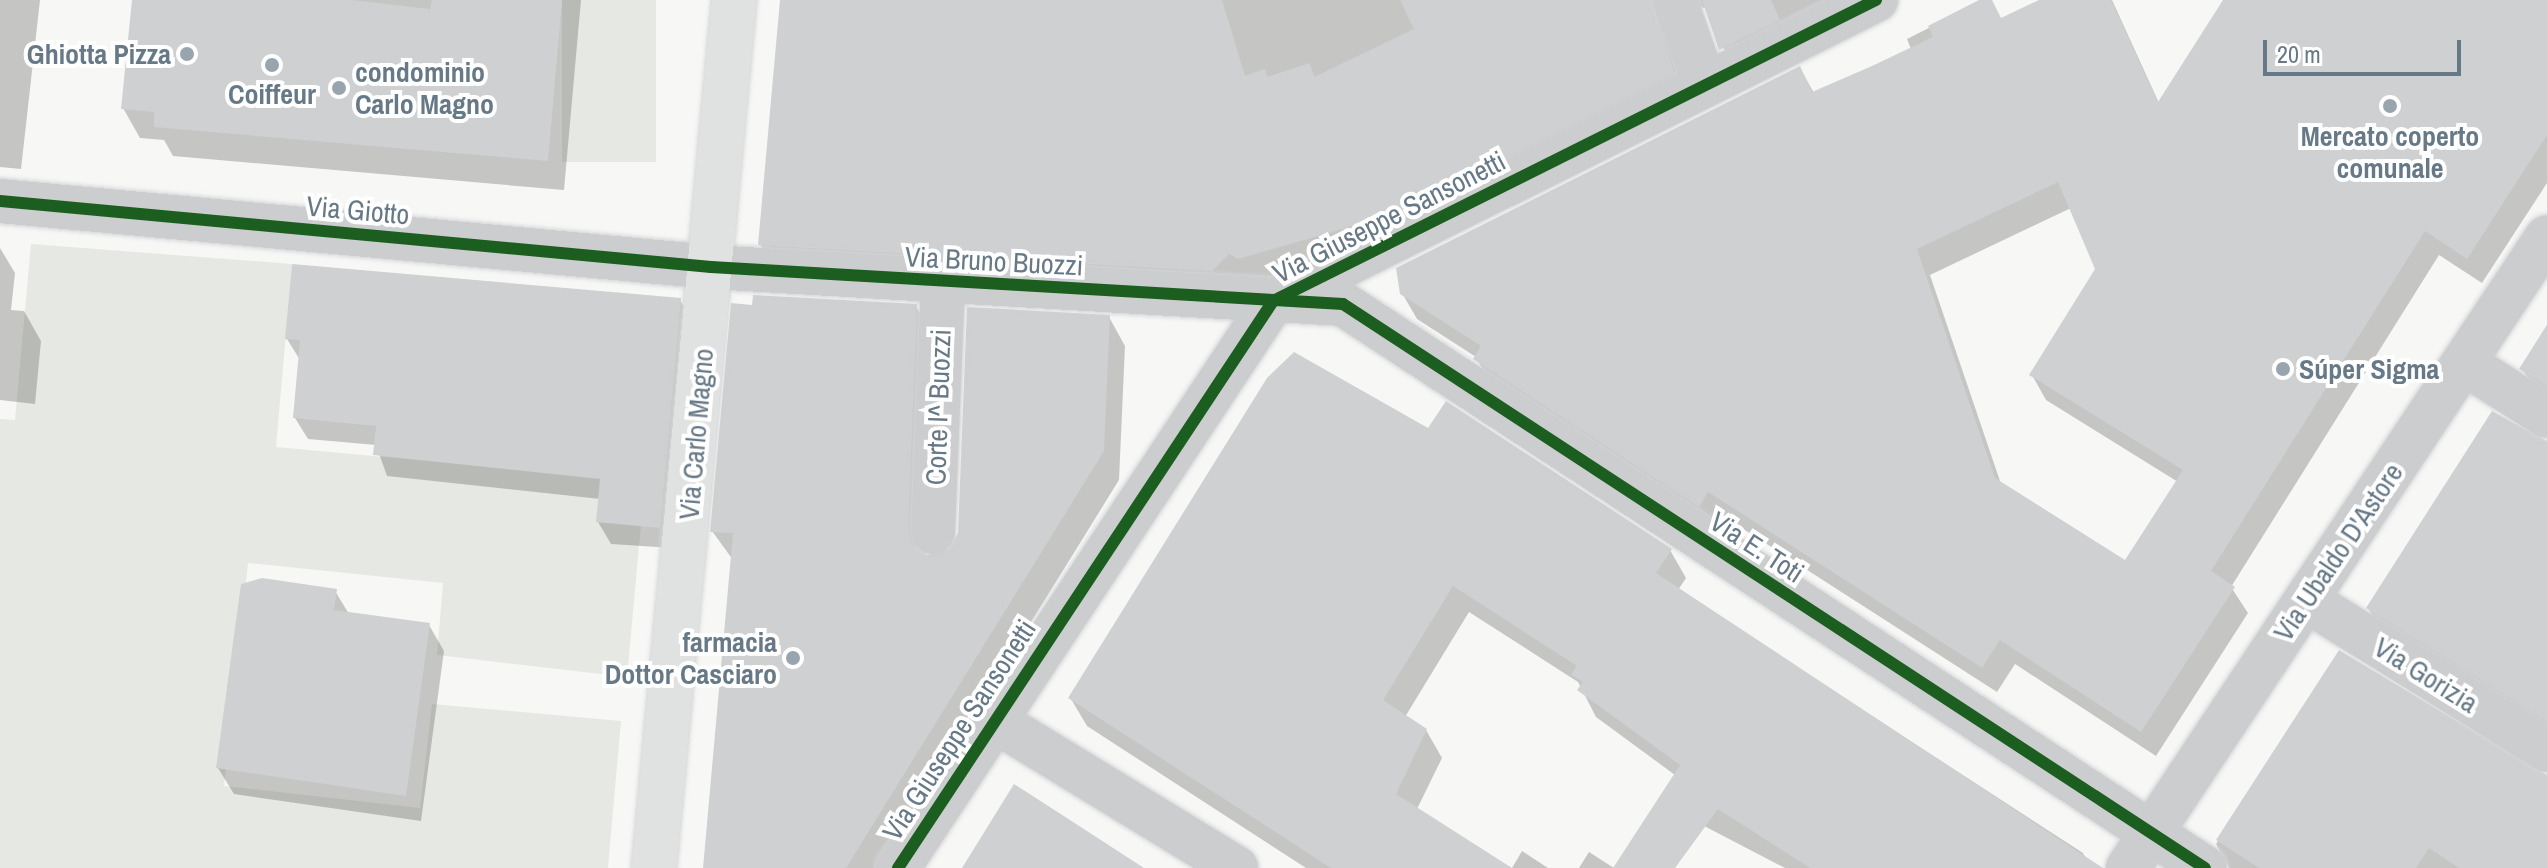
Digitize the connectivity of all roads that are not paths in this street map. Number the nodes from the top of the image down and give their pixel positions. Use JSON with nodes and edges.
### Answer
{"nodes":[{"id":1,"x":734,"y":0,"type":"edge"},
{"id":2,"x":1675,"y":0,"type":"edge"},
{"id":3,"x":1876,"y":0,"type":"edge"},
{"id":4,"x":1705,"y":85,"type":"junction"},
{"id":5,"x":0,"y":201,"type":"edge"},
{"id":6,"x":2547,"y":237,"type":"edge"},
{"id":7,"x":711,"y":267,"type":"junction"},
{"id":8,"x":943,"y":282,"type":"junction"},
{"id":9,"x":1273,"y":301,"type":"junction"},
{"id":10,"x":2464,"y":363,"type":"junction"},
{"id":11,"x":2547,"y":416,"type":"edge"},
{"id":12,"x":933,"y":532,"type":"dead end"},
{"id":13,"x":2306,"y":600,"type":"junction"},
{"id":14,"x":992,"y":719,"type":"junction"},
{"id":15,"x":2547,"y":750,"type":"edge"},
{"id":16,"x":2138,"y":851,"type":"edge"},
{"id":17,"x":654,"y":868,"type":"edge"},
{"id":18,"x":898,"y":868,"type":"edge"},
{"id":19,"x":1236,"y":868,"type":"edge"},
{"id":20,"x":2205,"y":868,"type":"edge"}],
"edges":[{"from":1,"to":7,"type":"street","name":"Via Carlo Magno"},
{"from":2,"to":4,"type":"street"},
{"from":3,"to":4,"type":"street","name":"Via Giuseppe Sansonetti"},
{"from":4,"to":9,"type":"street","name":"Via Giuseppe Sansonetti"},
{"from":5,"to":7,"type":"street","name":"Via Giotto"},
{"from":6,"to":10,"type":"street","name":"Via Ubaldo D'Astore"},
{"from":7,"to":8,"type":"street","name":"Via Bruno Buozzi"},
{"from":7,"to":17,"type":"street","name":"Via Carlo Magno"},
{"from":8,"to":9,"type":"street","name":"Via Bruno Buozzi"},
{"from":8,"to":12,"type":"street","name":"Corte I^ Buozzi"},
{"from":9,"to":14,"type":"street","name":"Via Giuseppe Sansonetti"},
{"from":9,"to":16,"type":"street","name":"Via E. Toti"},
{"from":10,"to":11,"type":"street"},
{"from":10,"to":13,"type":"street","name":"Via Ubaldo D'Astore"},
{"from":13,"to":15,"type":"street","name":"Via Gorizia"},
{"from":13,"to":16,"type":"street","name":"Via Ubaldo D'Astore"},
{"from":14,"to":18,"type":"street","name":"Via Giuseppe Sansonetti"},
{"from":14,"to":19,"type":"street"},
{"from":16,"to":20,"type":"street","name":"Via E. Toti"}]}
